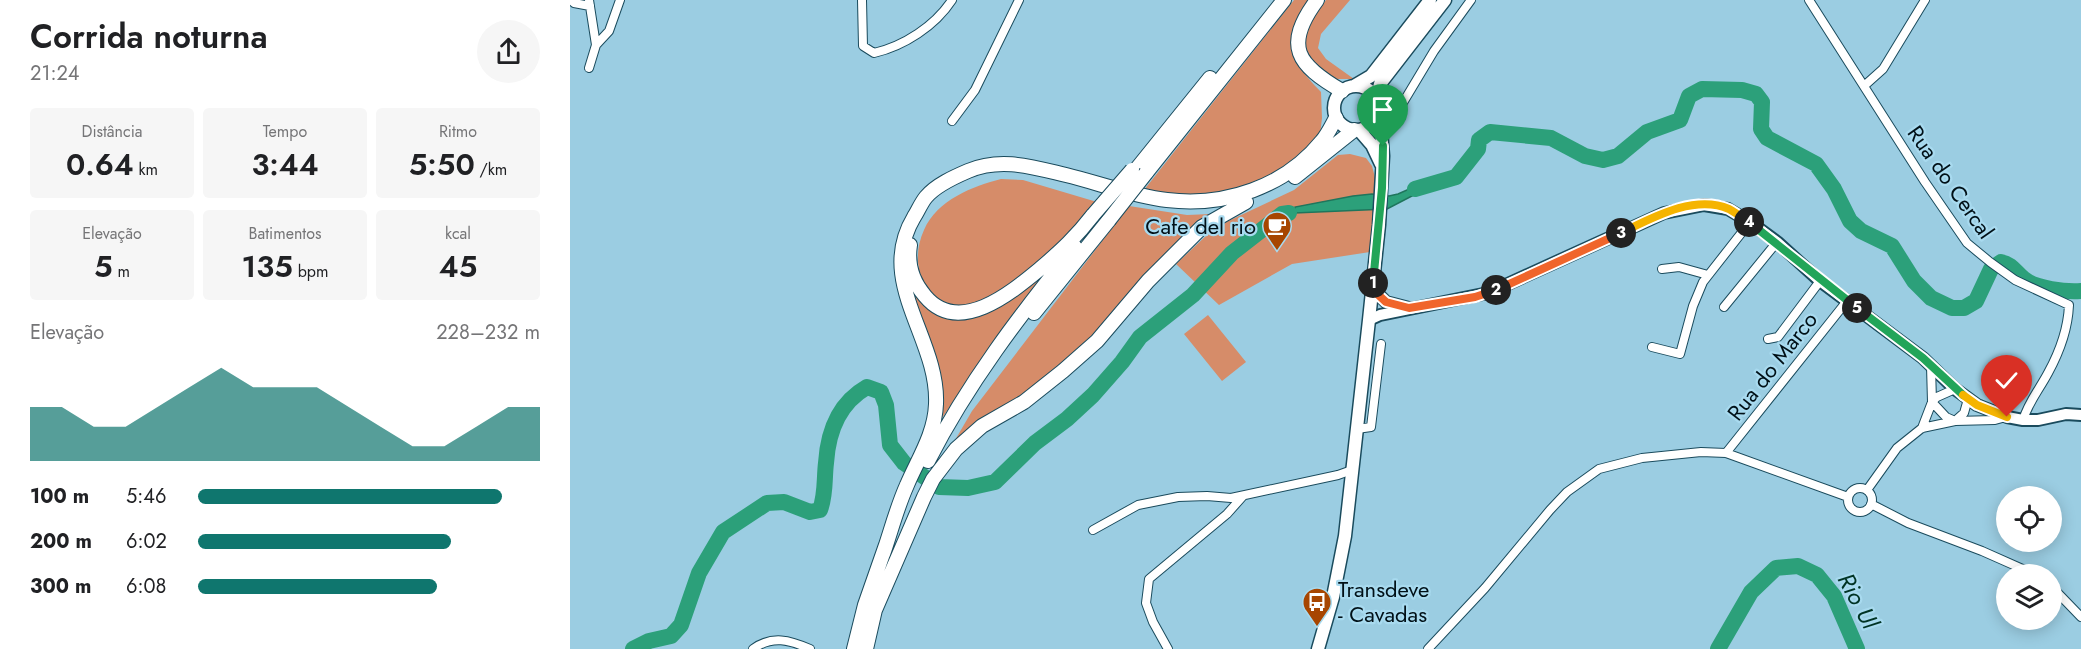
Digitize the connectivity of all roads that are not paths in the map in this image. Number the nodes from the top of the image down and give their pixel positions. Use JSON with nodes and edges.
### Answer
{"nodes":[{"id":1,"x":571,"y":0,"type":"edge"},
{"id":2,"x":621,"y":0,"type":"edge"},
{"id":3,"x":862,"y":0,"type":"edge"},
{"id":4,"x":952,"y":0,"type":"edge"},
{"id":5,"x":1019,"y":0,"type":"edge"},
{"id":6,"x":1274,"y":0,"type":"edge"},
{"id":7,"x":1284,"y":0,"type":"edge"},
{"id":8,"x":1317,"y":0,"type":"edge"},
{"id":9,"x":1430,"y":0,"type":"edge"},
{"id":10,"x":1445,"y":0,"type":"edge"},
{"id":11,"x":1471,"y":0,"type":"edge"},
{"id":12,"x":1809,"y":0,"type":"edge"},
{"id":13,"x":1925,"y":0,"type":"edge"},
{"id":14,"x":589,"y":3,"type":"edge"},
{"id":15,"x":597,"y":45,"type":"junction"},
{"id":16,"x":590,"y":68,"type":"dead end"},
{"id":17,"x":1864,"y":86,"type":"junction"},
{"id":18,"x":1348,"y":89,"type":"junction"},
{"id":19,"x":1377,"y":100,"type":"junction"},
{"id":20,"x":1376,"y":116,"type":"junction"},
{"id":21,"x":1336,"y":118,"type":"junction"},
{"id":22,"x":952,"y":121,"type":"dead end"},
{"id":23,"x":1357,"y":130,"type":"junction"},
{"id":24,"x":1382,"y":166,"type":"junction"},
{"id":25,"x":1138,"y":171,"type":"junction"},
{"id":26,"x":1246,"y":202,"type":"junction"},
{"id":27,"x":1101,"y":217,"type":"junction"},
{"id":28,"x":1750,"y":222,"type":"junction"},
{"id":29,"x":1777,"y":242,"type":"junction"},
{"id":30,"x":1662,"y":269,"type":"dead end"},
{"id":31,"x":1708,"y":275,"type":"junction"},
{"id":32,"x":1820,"y":280,"type":"junction"},
{"id":33,"x":1372,"y":289,"type":"junction"},
{"id":34,"x":1847,"y":301,"type":"junction"},
{"id":35,"x":1724,"y":307,"type":"dead end"},
{"id":36,"x":1409,"y":308,"type":"junction"},
{"id":37,"x":1369,"y":320,"type":"junction"},
{"id":38,"x":1768,"y":339,"type":"dead end"},
{"id":39,"x":1381,"y":344,"type":"dead end"},
{"id":40,"x":1652,"y":347,"type":"dead end"},
{"id":41,"x":1930,"y":366,"type":"junction"},
{"id":42,"x":1954,"y":389,"type":"junction"},
{"id":43,"x":1968,"y":399,"type":"junction"},
{"id":44,"x":1932,"y":402,"type":"junction"},
{"id":45,"x":2081,"y":415,"type":"edge"},
{"id":46,"x":2007,"y":417,"type":"junction"},
{"id":47,"x":2023,"y":420,"type":"junction"},
{"id":48,"x":1955,"y":421,"type":"junction"},
{"id":49,"x":1922,"y":428,"type":"junction"},
{"id":50,"x":1357,"y":429,"type":"junction"},
{"id":51,"x":1726,"y":453,"type":"junction"},
{"id":52,"x":931,"y":461,"type":"junction"},
{"id":53,"x":1352,"y":470,"type":"junction"},
{"id":54,"x":1867,"y":490,"type":"junction"},
{"id":55,"x":915,"y":491,"type":"junction"},
{"id":56,"x":1244,"y":495,"type":"junction"},
{"id":57,"x":1848,"y":497,"type":"junction"},
{"id":58,"x":1871,"y":504,"type":"junction"},
{"id":59,"x":1093,"y":530,"type":"dead end"},
{"id":60,"x":2011,"y":564,"type":"edge"},
{"id":61,"x":2062,"y":597,"type":"edge"},
{"id":62,"x":2081,"y":617,"type":"edge"},
{"id":63,"x":753,"y":649,"type":"edge"},
{"id":64,"x":810,"y":649,"type":"edge"},
{"id":65,"x":854,"y":649,"type":"edge"},
{"id":66,"x":866,"y":649,"type":"edge"},
{"id":67,"x":1168,"y":649,"type":"edge"},
{"id":68,"x":1318,"y":649,"type":"edge"},
{"id":69,"x":1428,"y":649,"type":"edge"}],
"edges":[{"from":1,"to":14,"type":"street"},
{"from":2,"to":15,"type":"street"},
{"from":3,"to":4,"type":"street"},
{"from":5,"to":22,"type":"street"},
{"from":6,"to":25,"type":"highway"},
{"from":7,"to":25,"type":"highway"},
{"from":8,"to":18,"type":"highway"},
{"from":9,"to":18,"type":"main road"},
{"from":10,"to":19,"type":"main road"},
{"from":11,"to":20,"type":"street"},
{"from":12,"to":17,"type":"street","name":"Rua do Cercal"},
{"from":13,"to":17,"type":"street"},
{"from":14,"to":15,"type":"street"},
{"from":15,"to":16,"type":"street"},
{"from":17,"to":47,"type":"street","name":"Rua do Cercal"},
{"from":18,"to":19,"type":"main road"},
{"from":18,"to":21,"type":"main road"},
{"from":19,"to":20,"type":"main road"},
{"from":20,"to":23,"type":"main road"},
{"from":20,"to":24,"type":"main road"},
{"from":21,"to":23,"type":"main road"},
{"from":21,"to":52,"type":"highway"},
{"from":23,"to":24,"type":"main road"},
{"from":23,"to":26,"type":"highway"},
{"from":24,"to":33,"type":"main road"},
{"from":25,"to":27,"type":"highway","bridge":true},
{"from":26,"to":27,"type":"highway"},
{"from":26,"to":52,"type":"highway"},
{"from":27,"to":52,"type":"highway"},
{"from":28,"to":29,"type":"main road"},
{"from":28,"to":31,"type":"street"},
{"from":28,"to":36,"type":"main road"},
{"from":29,"to":32,"type":"main road"},
{"from":29,"to":35,"type":"street"},
{"from":30,"to":31,"type":"street"},
{"from":31,"to":40,"type":"street"},
{"from":32,"to":34,"type":"main road"},
{"from":32,"to":38,"type":"street"},
{"from":33,"to":36,"type":"main road"},
{"from":33,"to":37,"type":"main road"},
{"from":34,"to":41,"type":"main road"},
{"from":34,"to":51,"type":"street","name":"Rua do Marco"},
{"from":36,"to":37,"type":"main road"},
{"from":37,"to":50,"type":"main road"},
{"from":39,"to":50,"type":"street"},
{"from":41,"to":42,"type":"main road"},
{"from":41,"to":44,"type":"street"},
{"from":42,"to":43,"type":"main road"},
{"from":42,"to":44,"type":"street"},
{"from":43,"to":46,"type":"main road"},
{"from":43,"to":48,"type":"street"},
{"from":44,"to":48,"type":"street"},
{"from":44,"to":49,"type":"street"},
{"from":45,"to":47,"type":"main road"},
{"from":46,"to":47,"type":"main road"},
{"from":46,"to":48,"type":"street"},
{"from":48,"to":49,"type":"street"},
{"from":49,"to":54,"type":"street"},
{"from":50,"to":53,"type":"main road"},
{"from":51,"to":57,"type":"street"},
{"from":51,"to":69,"type":"street"},
{"from":52,"to":55,"type":"highway"},
{"from":53,"to":56,"type":"street"},
{"from":53,"to":68,"type":"main road"},
{"from":54,"to":57,"type":"street"},
{"from":54,"to":58,"type":"street"},
{"from":55,"to":65,"type":"highway"},
{"from":55,"to":66,"type":"highway"},
{"from":56,"to":59,"type":"street"},
{"from":56,"to":67,"type":"street"},
{"from":57,"to":58,"type":"street"},
{"from":58,"to":60,"type":"street"},
{"from":61,"to":62,"type":"street"},
{"from":63,"to":64,"type":"street"}]}
